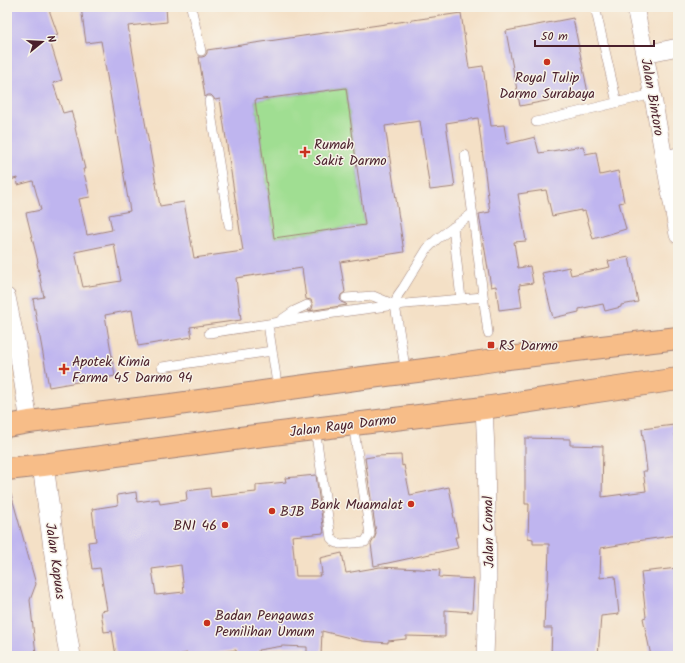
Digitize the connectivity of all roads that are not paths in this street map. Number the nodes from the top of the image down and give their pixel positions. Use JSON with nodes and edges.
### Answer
{"nodes":[{"id":1,"x":192,"y":7,"type":"edge"},
{"id":2,"x":595,"y":7,"type":"edge"},
{"id":3,"x":635,"y":7,"type":"edge"},
{"id":4,"x":678,"y":47,"type":"edge"},
{"id":5,"x":201,"y":51,"type":"dead end"},
{"id":6,"x":645,"y":54,"type":"junction"},
{"id":7,"x":653,"y":94,"type":"junction"},
{"id":8,"x":209,"y":101,"type":"dead end"},
{"id":9,"x":617,"y":103,"type":"junction"},
{"id":10,"x":536,"y":122,"type":"dead end"},
{"id":11,"x":465,"y":155,"type":"dead end"},
{"id":12,"x":671,"y":157,"type":"edge"},
{"id":13,"x":473,"y":213,"type":"junction"},
{"id":14,"x":229,"y":225,"type":"dead end"},
{"id":15,"x":453,"y":227,"type":"junction"},
{"id":16,"x":678,"y":235,"type":"edge"},
{"id":17,"x":7,"y":297,"type":"edge"},
{"id":18,"x":483,"y":297,"type":"junction"},
{"id":19,"x":346,"y":298,"type":"dead end"},
{"id":20,"x":461,"y":299,"type":"junction"},
{"id":21,"x":307,"y":305,"type":"dead end"},
{"id":22,"x":395,"y":305,"type":"junction"},
{"id":23,"x":278,"y":322,"type":"junction"},
{"id":24,"x":268,"y":324,"type":"junction"},
{"id":25,"x":209,"y":333,"type":"dead end"},
{"id":26,"x":488,"y":333,"type":"dead end"},
{"id":27,"x":678,"y":338,"type":"edge"},
{"id":28,"x":272,"y":351,"type":"junction"},
{"id":29,"x":162,"y":367,"type":"dead end"},
{"id":30,"x":405,"y":372,"type":"junction"},
{"id":31,"x":678,"y":379,"type":"edge"},
{"id":32,"x":276,"y":390,"type":"junction"},
{"id":33,"x":484,"y":408,"type":"junction"},
{"id":34,"x":30,"y":422,"type":"junction"},
{"id":35,"x":353,"y":424,"type":"junction"},
{"id":36,"x":7,"y":426,"type":"edge"},
{"id":37,"x":315,"y":428,"type":"junction"},
{"id":38,"x":43,"y":465,"type":"junction"},
{"id":39,"x":7,"y":469,"type":"edge"},
{"id":40,"x":70,"y":656,"type":"edge"},
{"id":41,"x":485,"y":656,"type":"edge"}],
"edges":[{"from":1,"to":5,"type":"lane"},
{"from":2,"to":9,"type":"lane"},
{"from":3,"to":6,"type":"street","name":"Jalan Bintoro"},
{"from":4,"to":6,"type":"street"},
{"from":6,"to":7,"type":"street","name":"Jalan Bintoro"},
{"from":7,"to":9,"type":"lane"},
{"from":7,"to":12,"type":"street","name":"Jalan Bintoro"},
{"from":8,"to":14,"type":"lane"},
{"from":9,"to":10,"type":"lane"},
{"from":11,"to":13,"type":"lane"},
{"from":12,"to":16,"type":"street","name":"Jalan Bintoro"},
{"from":13,"to":15,"type":"lane"},
{"from":13,"to":18,"type":"lane"},
{"from":15,"to":20,"type":"lane"},
{"from":15,"to":22,"type":"lane"},
{"from":17,"to":34,"type":"street"},
{"from":18,"to":20,"type":"lane"},
{"from":18,"to":26,"type":"lane"},
{"from":19,"to":22,"type":"lane"},
{"from":20,"to":22,"type":"lane"},
{"from":21,"to":23,"type":"lane"},
{"from":22,"to":23,"type":"lane"},
{"from":22,"to":30,"type":"lane"},
{"from":23,"to":24,"type":"lane"},
{"from":24,"to":25,"type":"lane"},
{"from":24,"to":28,"type":"lane"},
{"from":27,"to":30,"type":"main road"},
{"from":28,"to":29,"type":"lane"},
{"from":28,"to":32,"type":"lane"},
{"from":30,"to":32,"type":"main road"},
{"from":31,"to":33,"type":"main road","name":"Jalan Raya Darmo"},
{"from":32,"to":34,"type":"main road"},
{"from":33,"to":35,"type":"main road","name":"Jalan Raya Darmo"},
{"from":33,"to":41,"type":"street","name":"Jalan Comal"},
{"from":34,"to":36,"type":"main road"},
{"from":35,"to":37,"type":"main road","name":"Jalan Raya Darmo"},
{"from":35,"to":37,"type":"lane"},
{"from":37,"to":38,"type":"main road","name":"Jalan Raya Darmo"},
{"from":38,"to":39,"type":"main road","name":"Jalan Raya Darmo"},
{"from":38,"to":40,"type":"street","name":"Jalan Kapuas"}]}
